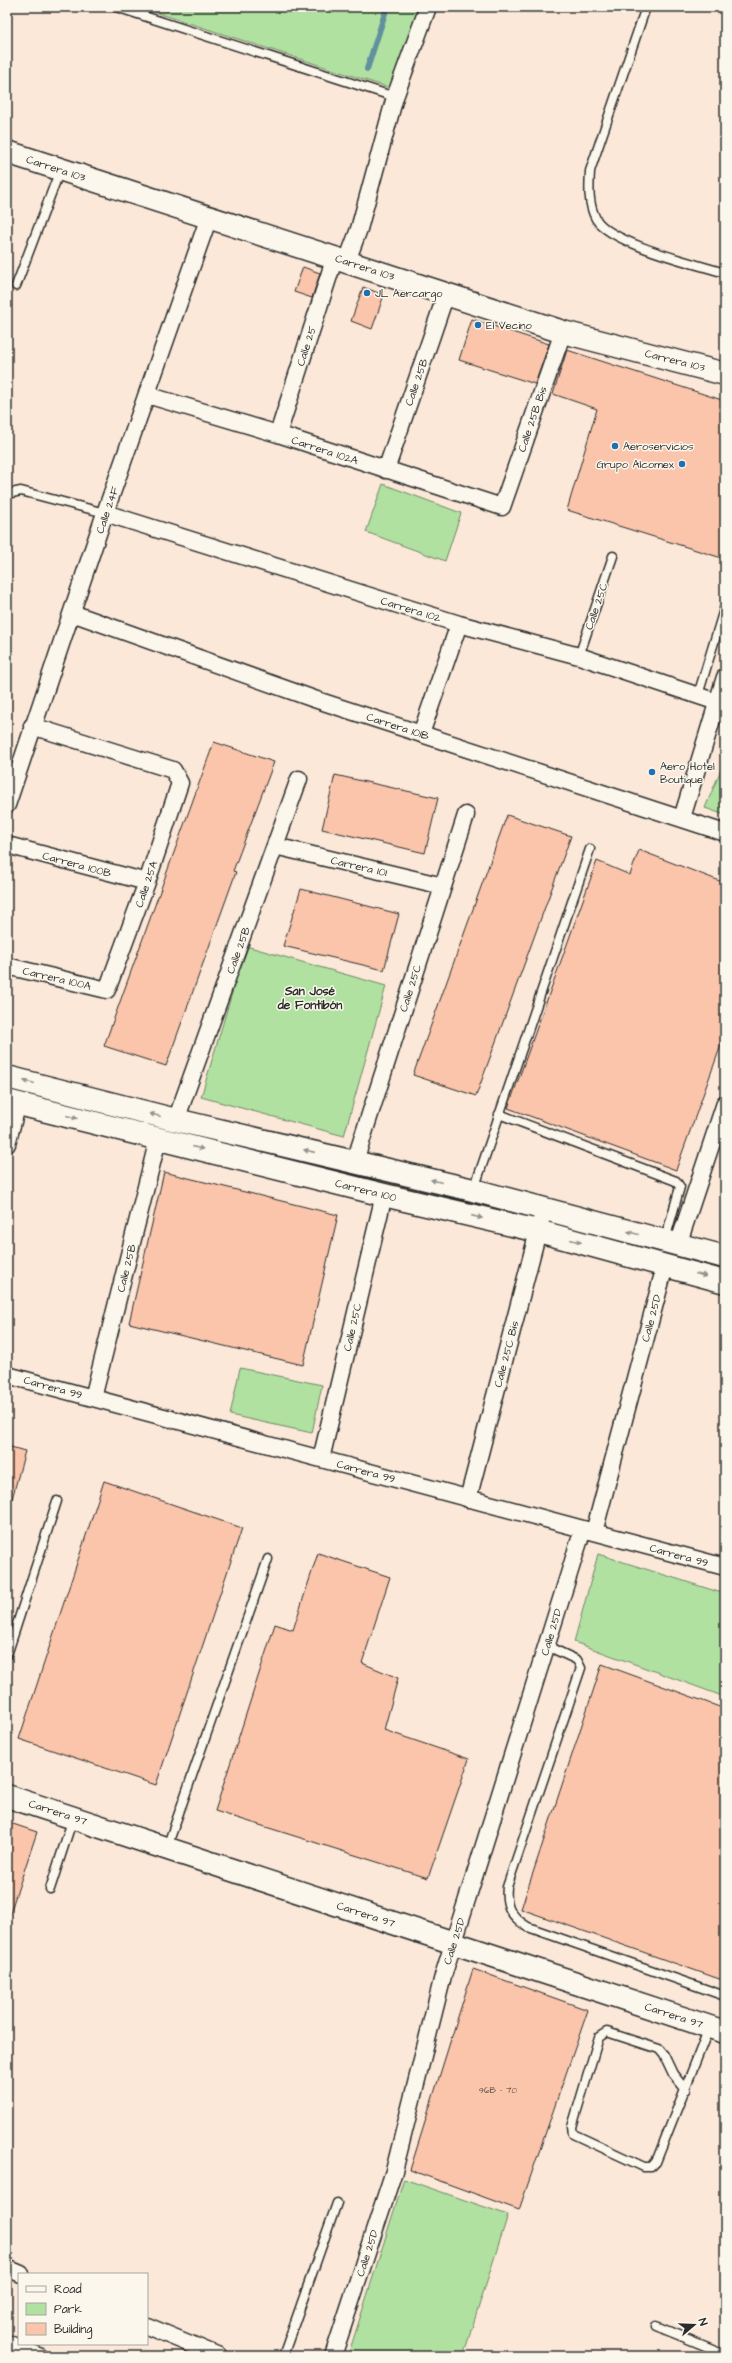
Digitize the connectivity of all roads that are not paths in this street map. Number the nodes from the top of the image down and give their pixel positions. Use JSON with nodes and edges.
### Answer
{"nodes":[{"id":1,"x":116,"y":7,"type":"edge"},
{"id":2,"x":428,"y":7,"type":"edge"},
{"id":3,"x":646,"y":7,"type":"edge"},
{"id":4,"x":395,"y":97,"type":"junction"},
{"id":5,"x":7,"y":152,"type":"edge"},
{"id":6,"x":60,"y":169,"type":"junction"},
{"id":7,"x":209,"y":217,"type":"junction"},
{"id":8,"x":341,"y":259,"type":"junction"},
{"id":9,"x":725,"y":273,"type":"edge"},
{"id":10,"x":16,"y":286,"type":"dead end"},
{"id":11,"x":446,"y":294,"type":"junction"},
{"id":12,"x":563,"y":332,"type":"junction"},
{"id":13,"x":725,"y":374,"type":"edge"},
{"id":14,"x":147,"y":395,"type":"junction"},
{"id":15,"x":278,"y":434,"type":"junction"},
{"id":16,"x":386,"y":470,"type":"junction"},
{"id":17,"x":7,"y":494,"type":"edge"},
{"id":18,"x":502,"y":506,"type":"joint"},
{"id":19,"x":105,"y":513,"type":"junction"},
{"id":20,"x":613,"y":556,"type":"dead end"},
{"id":21,"x":725,"y":606,"type":"edge"},
{"id":22,"x":72,"y":613,"type":"junction"},
{"id":23,"x":459,"y":624,"type":"junction"},
{"id":24,"x":579,"y":656,"type":"junction"},
{"id":25,"x":725,"y":677,"type":"edge"},
{"id":26,"x":698,"y":695,"type":"junction"},
{"id":27,"x":717,"y":702,"type":"junction"},
{"id":28,"x":32,"y":726,"type":"junction"},
{"id":29,"x":421,"y":734,"type":"junction"},
{"id":30,"x":299,"y":779,"type":"dead end"},
{"id":31,"x":7,"y":805,"type":"edge"},
{"id":32,"x":466,"y":815,"type":"dead end"},
{"id":33,"x":682,"y":818,"type":"junction"},
{"id":34,"x":725,"y":833,"type":"edge"},
{"id":35,"x":7,"y":845,"type":"edge"},
{"id":36,"x":275,"y":846,"type":"junction"},
{"id":37,"x":590,"y":849,"type":"dead end"},
{"id":38,"x":147,"y":882,"type":"junction"},
{"id":39,"x":443,"y":886,"type":"junction"},
{"id":40,"x":7,"y":966,"type":"edge"},
{"id":41,"x":107,"y":990,"type":"joint"},
{"id":42,"x":7,"y":1077,"type":"edge"},
{"id":43,"x":13,"y":1102,"type":"edge"},
{"id":44,"x":725,"y":1103,"type":"edge"},
{"id":45,"x":500,"y":1114,"type":"junction"},
{"id":46,"x":176,"y":1120,"type":"junction"},
{"id":47,"x":158,"y":1138,"type":"junction"},
{"id":48,"x":7,"y":1144,"type":"edge"},
{"id":49,"x":355,"y":1161,"type":"junction"},
{"id":50,"x":474,"y":1190,"type":"junction"},
{"id":51,"x":384,"y":1195,"type":"junction"},
{"id":52,"x":544,"y":1209,"type":"junction"},
{"id":53,"x":538,"y":1231,"type":"junction"},
{"id":54,"x":671,"y":1243,"type":"junction"},
{"id":55,"x":725,"y":1257,"type":"edge"},
{"id":56,"x":665,"y":1266,"type":"junction"},
{"id":57,"x":725,"y":1282,"type":"edge"},
{"id":58,"x":7,"y":1375,"type":"edge"},
{"id":59,"x":93,"y":1398,"type":"junction"},
{"id":60,"x":321,"y":1459,"type":"junction"},
{"id":61,"x":468,"y":1499,"type":"junction"},
{"id":62,"x":57,"y":1501,"type":"dead end"},
{"id":63,"x":588,"y":1531,"type":"junction"},
{"id":64,"x":268,"y":1559,"type":"dead end"},
{"id":65,"x":725,"y":1567,"type":"edge"},
{"id":66,"x":547,"y":1646,"type":"junction"},
{"id":67,"x":7,"y":1655,"type":"edge"},
{"id":68,"x":7,"y":1796,"type":"edge"},
{"id":69,"x":73,"y":1817,"type":"junction"},
{"id":70,"x":167,"y":1848,"type":"junction"},
{"id":71,"x":50,"y":1889,"type":"dead end"},
{"id":72,"x":454,"y":1943,"type":"junction"},
{"id":73,"x":725,"y":1996,"type":"edge"},
{"id":74,"x":718,"y":2029,"type":"edge"},
{"id":75,"x":686,"y":2090,"type":"junction"},
{"id":76,"x":337,"y":2203,"type":"dead end"},
{"id":77,"x":7,"y":2268,"type":"edge"},
{"id":78,"x":20,"y":2273,"type":"edge"},
{"id":79,"x":148,"y":2326,"type":"edge"},
{"id":80,"x":656,"y":2326,"type":"dead end"},
{"id":81,"x":17,"y":2345,"type":"edge"},
{"id":82,"x":725,"y":2354,"type":"edge"},
{"id":83,"x":39,"y":2356,"type":"edge"},
{"id":84,"x":219,"y":2356,"type":"edge"},
{"id":85,"x":283,"y":2356,"type":"edge"},
{"id":86,"x":333,"y":2356,"type":"edge"}],
"edges":[{"from":1,"to":4,"type":"lane"},
{"from":2,"to":4,"type":"street","name":"Calle 25"},
{"from":3,"to":9,"type":"lane"},
{"from":4,"to":8,"type":"street","name":"Calle 25"},
{"from":5,"to":6,"type":"street","name":"Carrera 103"},
{"from":6,"to":7,"type":"street","name":"Carrera 103"},
{"from":6,"to":10,"type":"lane"},
{"from":7,"to":8,"type":"street","name":"Carrera 103"},
{"from":7,"to":14,"type":"street","name":"Calle 24F"},
{"from":8,"to":11,"type":"street","name":"Carrera 103"},
{"from":8,"to":15,"type":"street","name":"Calle 25"},
{"from":11,"to":12,"type":"street","name":"Carrera 103"},
{"from":11,"to":16,"type":"street","name":"Calle 25B"},
{"from":12,"to":13,"type":"street","name":"Carrera 103"},
{"from":12,"to":18,"type":"street","name":"Calle 25B Bis"},
{"from":14,"to":15,"type":"street","name":"Carrera 102A"},
{"from":14,"to":19,"type":"street","name":"Calle 24F"},
{"from":15,"to":16,"type":"street","name":"Carrera 102A"},
{"from":16,"to":18,"type":"street","name":"Carrera 102A"},
{"from":17,"to":19,"type":"lane"},
{"from":19,"to":22,"type":"street","name":"Calle 24F"},
{"from":19,"to":23,"type":"street","name":"Carrera 102"},
{"from":20,"to":24,"type":"lane","name":"Calle 25C"},
{"from":21,"to":26,"type":"lane"},
{"from":22,"to":28,"type":"street","name":"Calle 24F"},
{"from":22,"to":29,"type":"street","name":"Carrera 101B"},
{"from":23,"to":24,"type":"street","name":"Carrera 102"},
{"from":23,"to":29,"type":"street"},
{"from":24,"to":26,"type":"street","name":"Carrera 102"},
{"from":25,"to":27,"type":"street"},
{"from":26,"to":27,"type":"street","name":"Carrera 102"},
{"from":27,"to":33,"type":"street"},
{"from":28,"to":31,"type":"street","name":"Calle 24F"},
{"from":28,"to":38,"type":"street","name":"Calle 25A"},
{"from":29,"to":33,"type":"street","name":"Carrera 101B"},
{"from":30,"to":36,"type":"street","name":"Calle 25B"},
{"from":32,"to":39,"type":"street","name":"Calle 25C"},
{"from":33,"to":34,"type":"street","name":"Carrera 101B"},
{"from":35,"to":38,"type":"street","name":"Carrera 100B"},
{"from":36,"to":39,"type":"street","name":"Carrera 101"},
{"from":36,"to":46,"type":"street","name":"Calle 25B"},
{"from":37,"to":45,"type":"lane"},
{"from":38,"to":41,"type":"street","name":"Calle 25A"},
{"from":39,"to":49,"type":"street","name":"Calle 25C"},
{"from":40,"to":41,"type":"street","name":"Carrera 100A"},
{"from":46,"to":42,"type":"street","one_way":true},
{"from":43,"to":47,"type":"street","name":"Carrera 100","one_way":true},
{"from":43,"to":48,"type":"street"},
{"from":44,"to":54,"type":"street"},
{"from":45,"to":50,"type":"lane"},
{"from":45,"to":54,"type":"lane"},
{"from":49,"to":46,"type":"street","one_way":true},
{"from":47,"to":51,"type":"street","name":"Carrera 100","one_way":true},
{"from":47,"to":59,"type":"street","name":"Calle 25B"},
{"from":50,"to":49,"type":"street","one_way":true},
{"from":50,"to":52,"type":"street"},
{"from":51,"to":53,"type":"street","name":"Carrera 100","one_way":true},
{"from":51,"to":60,"type":"street","name":"Calle 25C"},
{"from":52,"to":53,"type":"street","name":"Calle 25C Bis"},
{"from":54,"to":52,"type":"street","one_way":true},
{"from":53,"to":56,"type":"street","name":"Carrera 100","one_way":true},
{"from":53,"to":61,"type":"street","name":"Calle 25C Bis"},
{"from":54,"to":55,"type":"street"},
{"from":56,"to":57,"type":"street","name":"Carrera 100","one_way":true},
{"from":56,"to":63,"type":"street","name":"Calle 25D"},
{"from":58,"to":59,"type":"street","name":"Carrera 99"},
{"from":59,"to":60,"type":"street","name":"Carrera 99"},
{"from":60,"to":61,"type":"street","name":"Carrera 99"},
{"from":61,"to":63,"type":"street","name":"Carrera 99"},
{"from":62,"to":67,"type":"lane"},
{"from":63,"to":65,"type":"street","name":"Carrera 99"},
{"from":63,"to":66,"type":"street","name":"Calle 25D"},
{"from":64,"to":70,"type":"lane"},
{"from":66,"to":72,"type":"street","name":"Calle 25D"},
{"from":66,"to":73,"type":"lane"},
{"from":68,"to":69,"type":"street","name":"Carrera 97"},
{"from":69,"to":70,"type":"street","name":"Carrera 97"},
{"from":69,"to":71,"type":"lane"},
{"from":70,"to":72,"type":"street","name":"Carrera 97"},
{"from":72,"to":74,"type":"street","name":"Carrera 97"},
{"from":72,"to":86,"type":"street","name":"Calle 25D"},
{"from":74,"to":75,"type":"lane"},
{"from":75,"to":75,"type":"lane"},
{"from":76,"to":85,"type":"lane"},
{"from":77,"to":78,"type":"street"},
{"from":79,"to":84,"type":"street"},
{"from":80,"to":82,"type":"lane"},
{"from":81,"to":83,"type":"street"}]}
